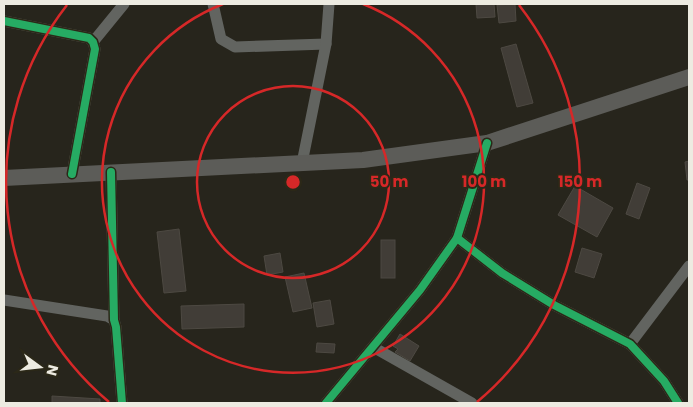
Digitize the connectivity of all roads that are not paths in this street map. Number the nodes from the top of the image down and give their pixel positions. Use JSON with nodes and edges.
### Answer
{"nodes":[{"id":1,"x":124,"y":4,"type":"edge"},
{"id":2,"x":213,"y":4,"type":"edge"},
{"id":3,"x":329,"y":4,"type":"edge"},
{"id":4,"x":4,"y":21,"type":"edge"},
{"id":5,"x":93,"y":42,"type":"junction"},
{"id":6,"x":326,"y":44,"type":"junction"},
{"id":7,"x":689,"y":77,"type":"edge"},
{"id":8,"x":487,"y":143,"type":"junction"},
{"id":9,"x":302,"y":163,"type":"junction"},
{"id":10,"x":111,"y":172,"type":"junction"},
{"id":11,"x":72,"y":174,"type":"junction"},
{"id":12,"x":4,"y":178,"type":"edge"},
{"id":13,"x":457,"y":238,"type":"junction"},
{"id":14,"x":689,"y":266,"type":"edge"},
{"id":15,"x":4,"y":300,"type":"edge"},
{"id":16,"x":114,"y":320,"type":"junction"},
{"id":17,"x":630,"y":344,"type":"junction"},
{"id":18,"x":373,"y":347,"type":"junction"},
{"id":19,"x":122,"y":403,"type":"edge"},
{"id":20,"x":326,"y":403,"type":"edge"},
{"id":21,"x":472,"y":403,"type":"edge"},
{"id":22,"x":678,"y":403,"type":"edge"}],
"edges":[{"from":1,"to":5,"type":"street"},
{"from":2,"to":6,"type":"street"},
{"from":3,"to":6,"type":"street"},
{"from":4,"to":5,"type":"street"},
{"from":5,"to":11,"type":"street"},
{"from":6,"to":9,"type":"street"},
{"from":7,"to":8,"type":"main road"},
{"from":8,"to":9,"type":"main road"},
{"from":8,"to":13,"type":"street"},
{"from":9,"to":10,"type":"main road"},
{"from":10,"to":11,"type":"main road"},
{"from":10,"to":16,"type":"street"},
{"from":11,"to":12,"type":"main road"},
{"from":13,"to":17,"type":"street"},
{"from":13,"to":18,"type":"street"},
{"from":14,"to":17,"type":"street"},
{"from":15,"to":16,"type":"street"},
{"from":16,"to":19,"type":"street"},
{"from":17,"to":22,"type":"street"},
{"from":18,"to":20,"type":"street"},
{"from":18,"to":21,"type":"street"}]}
